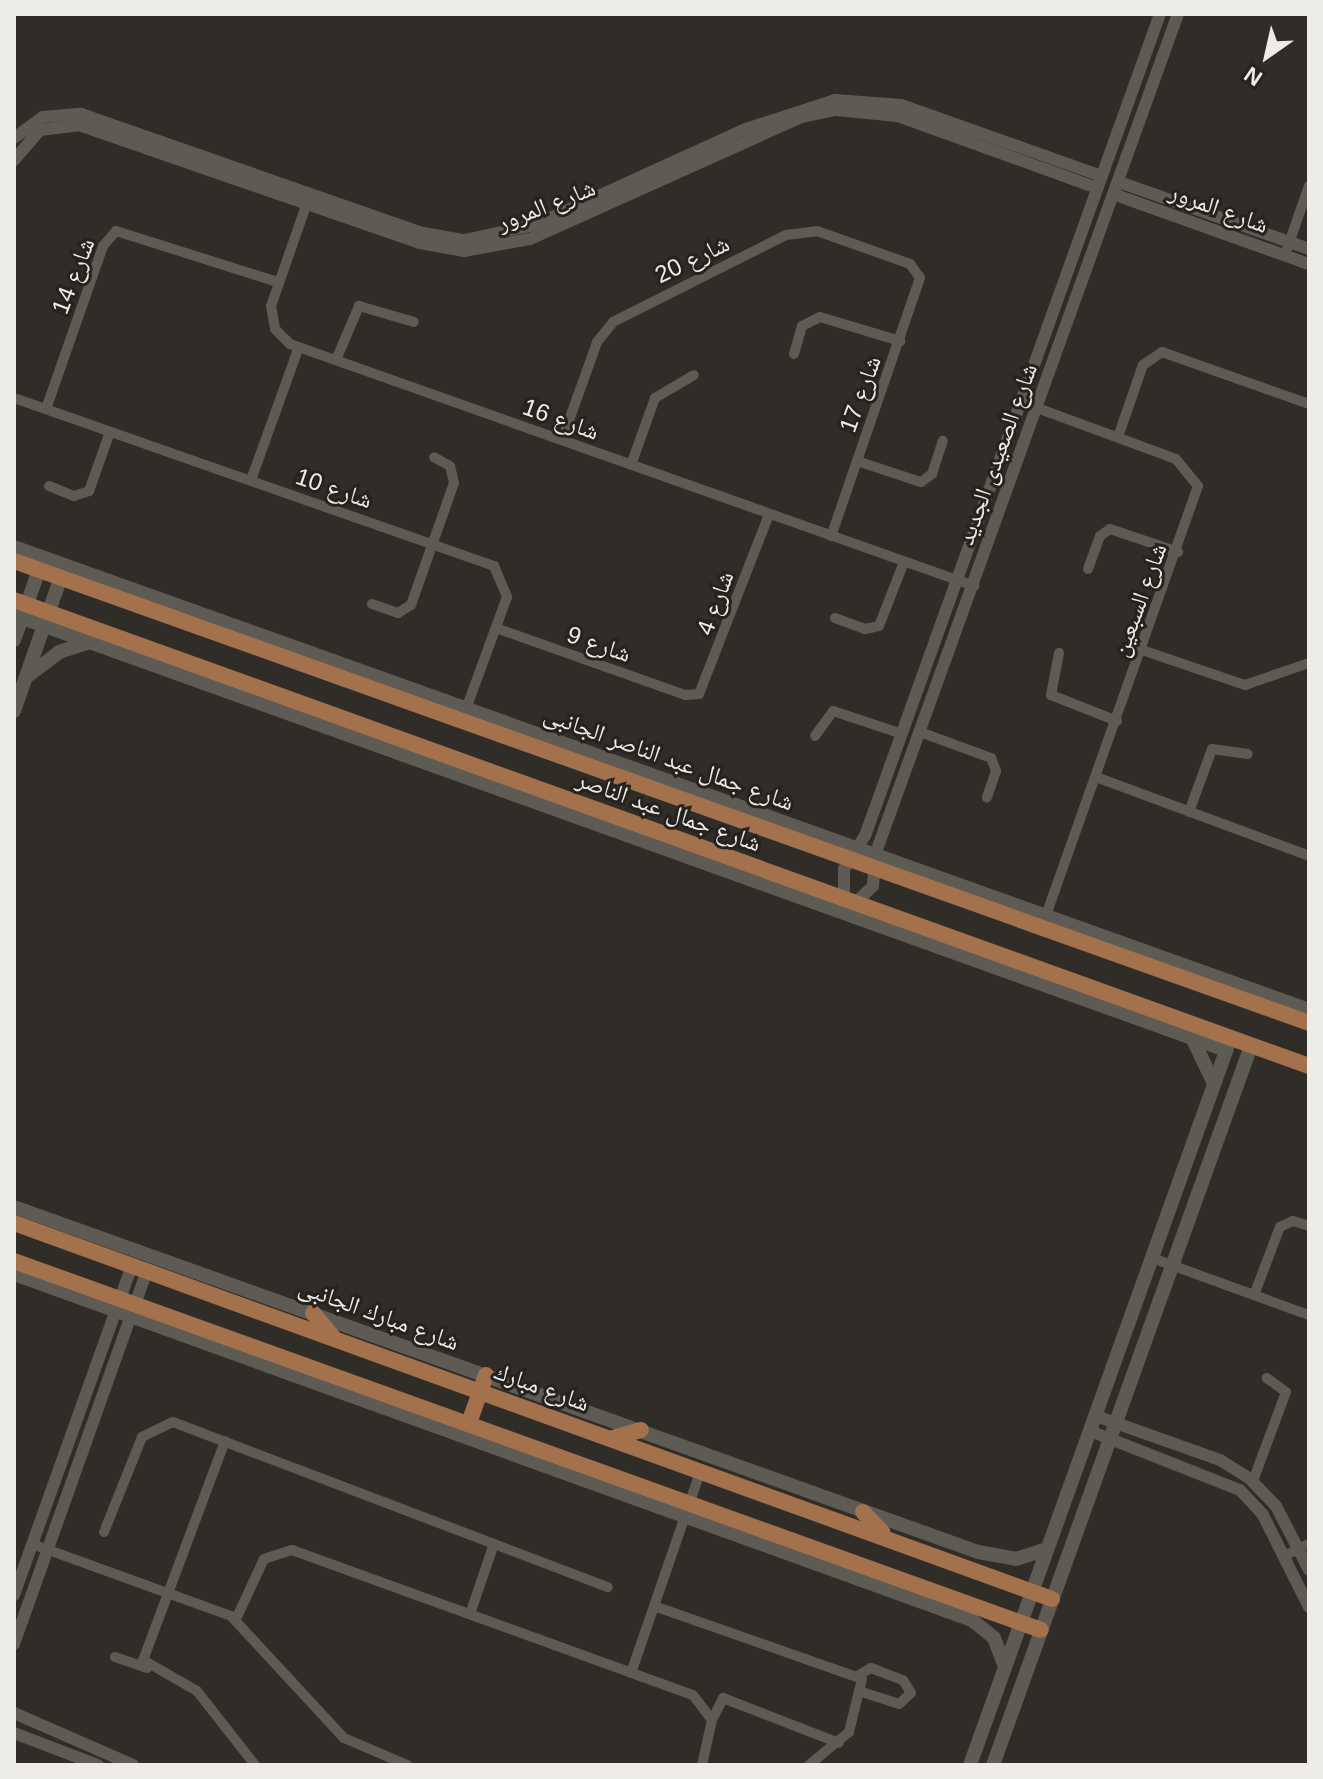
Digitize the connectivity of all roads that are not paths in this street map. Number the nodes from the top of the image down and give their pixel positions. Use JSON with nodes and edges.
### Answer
{"nodes":[{"id":1,"x":1160,"y":14,"type":"edge"},
{"id":2,"x":1178,"y":14,"type":"edge"},
{"id":3,"x":1127,"y":106,"type":"junction"},
{"id":4,"x":1144,"y":112,"type":"junction"},
{"id":5,"x":14,"y":138,"type":"edge"},
{"id":6,"x":14,"y":160,"type":"edge"},
{"id":7,"x":1099,"y":182,"type":"junction"},
{"id":8,"x":1309,"y":186,"type":"edge"},
{"id":9,"x":1116,"y":188,"type":"junction"},
{"id":10,"x":309,"y":199,"type":"junction"},
{"id":11,"x":1287,"y":248,"type":"junction"},
{"id":12,"x":1309,"y":249,"type":"edge"},
{"id":13,"x":1309,"y":264,"type":"edge"},
{"id":14,"x":914,"y":267,"type":"joint"},
{"id":15,"x":278,"y":282,"type":"junction"},
{"id":16,"x":414,"y":322,"type":"dead end"},
{"id":17,"x":900,"y":341,"type":"junction"},
{"id":18,"x":299,"y":347,"type":"junction"},
{"id":19,"x":794,"y":354,"type":"dead end"},
{"id":20,"x":336,"y":360,"type":"junction"},
{"id":21,"x":694,"y":375,"type":"dead end"},
{"id":22,"x":14,"y":398,"type":"edge"},
{"id":23,"x":1021,"y":402,"type":"junction"},
{"id":24,"x":1309,"y":404,"type":"edge"},
{"id":25,"x":1037,"y":408,"type":"junction"},
{"id":26,"x":46,"y":409,"type":"junction"},
{"id":27,"x":110,"y":432,"type":"junction"},
{"id":28,"x":1118,"y":437,"type":"junction"},
{"id":29,"x":562,"y":440,"type":"junction"},
{"id":30,"x":943,"y":441,"type":"dead end"},
{"id":31,"x":434,"y":457,"type":"dead end"},
{"id":32,"x":857,"y":461,"type":"junction"},
{"id":33,"x":631,"y":465,"type":"junction"},
{"id":34,"x":251,"y":480,"type":"junction"},
{"id":35,"x":49,"y":486,"type":"dead end"},
{"id":36,"x":769,"y":514,"type":"junction"},
{"id":37,"x":831,"y":536,"type":"junction"},
{"id":38,"x":433,"y":544,"type":"junction"},
{"id":39,"x":14,"y":547,"type":"edge"},
{"id":40,"x":1178,"y":552,"type":"junction"},
{"id":41,"x":14,"y":561,"type":"edge"},
{"id":42,"x":904,"y":562,"type":"junction"},
{"id":43,"x":1088,"y":569,"type":"dead end"},
{"id":44,"x":39,"y":570,"type":"junction"},
{"id":45,"x":62,"y":571,"type":"junction"},
{"id":46,"x":957,"y":581,"type":"junction"},
{"id":47,"x":974,"y":586,"type":"junction"},
{"id":48,"x":372,"y":604,"type":"dead end"},
{"id":49,"x":19,"y":609,"type":"edge"},
{"id":50,"x":835,"y":618,"type":"dead end"},
{"id":51,"x":46,"y":619,"type":"junction"},
{"id":52,"x":496,"y":628,"type":"junction"},
{"id":53,"x":14,"y":640,"type":"edge"},
{"id":54,"x":90,"y":642,"type":"junction"},
{"id":55,"x":1142,"y":650,"type":"junction"},
{"id":56,"x":1059,"y":653,"type":"dead end"},
{"id":57,"x":1309,"y":663,"type":"edge"},
{"id":58,"x":26,"y":678,"type":"junction"},
{"id":59,"x":690,"y":696,"type":"joint"},
{"id":60,"x":466,"y":709,"type":"junction"},
{"id":61,"x":14,"y":711,"type":"edge"},
{"id":62,"x":299,"y":711,"type":"junction"},
{"id":63,"x":1117,"y":721,"type":"junction"},
{"id":64,"x":920,"y":732,"type":"junction"},
{"id":65,"x":902,"y":734,"type":"junction"},
{"id":66,"x":815,"y":736,"type":"dead end"},
{"id":67,"x":1248,"y":754,"type":"dead end"},
{"id":68,"x":1096,"y":777,"type":"junction"},
{"id":69,"x":987,"y":797,"type":"dead end"},
{"id":70,"x":1189,"y":812,"type":"junction"},
{"id":71,"x":853,"y":853,"type":"junction"},
{"id":72,"x":1309,"y":856,"type":"edge"},
{"id":73,"x":706,"y":857,"type":"junction"},
{"id":74,"x":874,"y":861,"type":"junction"},
{"id":75,"x":850,"y":900,"type":"junction"},
{"id":76,"x":985,"y":901,"type":"junction"},
{"id":77,"x":1046,"y":916,"type":"junction"},
{"id":78,"x":1110,"y":946,"type":"junction"},
{"id":79,"x":1084,"y":992,"type":"junction"},
{"id":80,"x":1309,"y":1010,"type":"edge"},
{"id":81,"x":1309,"y":1023,"type":"edge"},
{"id":82,"x":1186,"y":1035,"type":"junction"},
{"id":83,"x":1229,"y":1039,"type":"junction"},
{"id":84,"x":1251,"y":1046,"type":"junction"},
{"id":85,"x":1309,"y":1066,"type":"edge"},
{"id":86,"x":1214,"y":1085,"type":"junction"},
{"id":87,"x":14,"y":1207,"type":"edge"},
{"id":88,"x":14,"y":1223,"type":"edge"},
{"id":89,"x":1309,"y":1226,"type":"edge"},
{"id":90,"x":1152,"y":1258,"type":"junction"},
{"id":91,"x":14,"y":1261,"type":"edge"},
{"id":92,"x":1172,"y":1265,"type":"junction"},
{"id":93,"x":140,"y":1268,"type":"junction"},
{"id":94,"x":14,"y":1274,"type":"edge"},
{"id":95,"x":1254,"y":1295,"type":"junction"},
{"id":96,"x":126,"y":1307,"type":"junction"},
{"id":97,"x":313,"y":1313,"type":"junction"},
{"id":98,"x":1309,"y":1315,"type":"edge"},
{"id":99,"x":335,"y":1339,"type":"junction"},
{"id":100,"x":1267,"y":1378,"type":"dead end"},
{"id":101,"x":483,"y":1383,"type":"junction"},
{"id":102,"x":1096,"y":1416,"type":"junction"},
{"id":103,"x":469,"y":1423,"type":"junction"},
{"id":104,"x":1115,"y":1423,"type":"junction"},
{"id":105,"x":641,"y":1430,"type":"junction"},
{"id":106,"x":1090,"y":1431,"type":"junction"},
{"id":107,"x":1110,"y":1437,"type":"junction"},
{"id":108,"x":613,"y":1438,"type":"junction"},
{"id":109,"x":225,"y":1441,"type":"junction"},
{"id":110,"x":701,"y":1470,"type":"junction"},
{"id":111,"x":1253,"y":1481,"type":"junction"},
{"id":112,"x":688,"y":1509,"type":"junction"},
{"id":113,"x":863,"y":1512,"type":"junction"},
{"id":114,"x":104,"y":1532,"type":"dead end"},
{"id":115,"x":886,"y":1536,"type":"junction"},
{"id":116,"x":32,"y":1544,"type":"junction"},
{"id":117,"x":494,"y":1544,"type":"junction"},
{"id":118,"x":1304,"y":1547,"type":"edge"},
{"id":119,"x":48,"y":1549,"type":"junction"},
{"id":120,"x":1046,"y":1549,"type":"junction"},
{"id":121,"x":1284,"y":1556,"type":"junction"},
{"id":122,"x":1309,"y":1570,"type":"edge"},
{"id":123,"x":608,"y":1587,"type":"dead end"},
{"id":124,"x":1031,"y":1592,"type":"junction"},
{"id":125,"x":167,"y":1593,"type":"junction"},
{"id":126,"x":14,"y":1595,"type":"edge"},
{"id":127,"x":1052,"y":1599,"type":"junction"},
{"id":128,"x":654,"y":1606,"type":"junction"},
{"id":129,"x":1309,"y":1607,"type":"edge"},
{"id":130,"x":470,"y":1614,"type":"junction"},
{"id":131,"x":236,"y":1619,"type":"junction"},
{"id":132,"x":1019,"y":1622,"type":"junction"},
{"id":133,"x":1041,"y":1630,"type":"junction"},
{"id":134,"x":14,"y":1644,"type":"edge"},
{"id":135,"x":115,"y":1657,"type":"dead end"},
{"id":136,"x":1004,"y":1664,"type":"junction"},
{"id":137,"x":149,"y":1669,"type":"junction"},
{"id":138,"x":631,"y":1673,"type":"junction"},
{"id":139,"x":857,"y":1676,"type":"junction"},
{"id":140,"x":863,"y":1692,"type":"junction"},
{"id":141,"x":14,"y":1713,"type":"edge"},
{"id":142,"x":712,"y":1720,"type":"junction"},
{"id":143,"x":14,"y":1733,"type":"edge"},
{"id":144,"x":839,"y":1743,"type":"junction"},
{"id":145,"x":98,"y":1765,"type":"edge"},
{"id":146,"x":133,"y":1765,"type":"edge"},
{"id":147,"x":255,"y":1765,"type":"edge"},
{"id":148,"x":407,"y":1765,"type":"edge"},
{"id":149,"x":702,"y":1765,"type":"edge"},
{"id":150,"x":809,"y":1765,"type":"edge"},
{"id":151,"x":970,"y":1765,"type":"edge"},
{"id":152,"x":993,"y":1765,"type":"edge"}],
"edges":[{"from":1,"to":3,"type":"street","name":"شارع الصعيدى الجديد"},
{"from":2,"to":4,"type":"street","name":"شارع الصعيدى الجديد"},
{"from":3,"to":4,"type":"street"},
{"from":3,"to":7,"type":"street","name":"شارع الصعيدى الجديد"},
{"from":4,"to":9,"type":"street","name":"شارع الصعيدى الجديد"},
{"from":5,"to":10,"type":"street","name":"شارع المرور"},
{"from":6,"to":10,"type":"street","name":"شارع المرور"},
{"from":7,"to":10,"type":"street","name":"شارع المرور"},
{"from":7,"to":23,"type":"street","name":"شارع الصعيدى الجديد"},
{"from":8,"to":11,"type":"street"},
{"from":9,"to":11,"type":"street","name":"شارع المرور"},
{"from":9,"to":25,"type":"street","name":"شارع الصعيدى الجديد"},
{"from":10,"to":15,"type":"street","name":"شارع 16"},
{"from":11,"to":12,"type":"street","name":"شارع المرور"},
{"from":11,"to":13,"type":"street","name":"شارع المرور"},
{"from":14,"to":17,"type":"street","name":"شارع 17"},
{"from":14,"to":29,"type":"street","name":"شارع 20"},
{"from":15,"to":18,"type":"street","name":"شارع 16"},
{"from":15,"to":26,"type":"street","name":"شارع 14"},
{"from":16,"to":20,"type":"street"},
{"from":17,"to":19,"type":"street"},
{"from":17,"to":32,"type":"street","name":"شارع 17"},
{"from":18,"to":20,"type":"street","name":"شارع 16"},
{"from":18,"to":34,"type":"street"},
{"from":20,"to":29,"type":"street","name":"شارع 16"},
{"from":21,"to":33,"type":"street"},
{"from":22,"to":26,"type":"street","name":"شارع 10"},
{"from":23,"to":25,"type":"street","name":"شارع السبعين"},
{"from":23,"to":46,"type":"street","name":"شارع الصعيدى الجديد"},
{"from":24,"to":28,"type":"street"},
{"from":25,"to":28,"type":"street","name":"شارع السبعين"},
{"from":25,"to":47,"type":"street","name":"شارع الصعيدى الجديد"},
{"from":26,"to":27,"type":"street","name":"شارع 10"},
{"from":27,"to":34,"type":"street","name":"شارع 10"},
{"from":27,"to":35,"type":"street"},
{"from":28,"to":40,"type":"street","name":"شارع السبعين"},
{"from":29,"to":33,"type":"street","name":"شارع 16"},
{"from":30,"to":32,"type":"street"},
{"from":31,"to":38,"type":"street"},
{"from":32,"to":37,"type":"street","name":"شارع 17"},
{"from":33,"to":36,"type":"street","name":"شارع 16"},
{"from":34,"to":38,"type":"street","name":"شارع 10"},
{"from":36,"to":37,"type":"street","name":"شارع 16"},
{"from":36,"to":59,"type":"street","name":"شارع 4"},
{"from":37,"to":42,"type":"street","name":"شارع 16"},
{"from":38,"to":48,"type":"street"},
{"from":38,"to":52,"type":"street","name":"شارع 10"},
{"from":39,"to":45,"type":"main road","name":"شارع جمال عبد الناصر الجانبى"},
{"from":40,"to":43,"type":"street"},
{"from":40,"to":55,"type":"street","name":"شارع السبعين"},
{"from":41,"to":44,"type":"main road","name":"شارع جمال عبد الناصر"},
{"from":42,"to":46,"type":"street","name":"شارع 16"},
{"from":42,"to":50,"type":"street"},
{"from":44,"to":45,"type":"main road","name":"شارع جمال عبد الناصر"},
{"from":44,"to":49,"type":"main road"},
{"from":45,"to":51,"type":"main road"},
{"from":45,"to":60,"type":"main road","name":"شارع جمال عبد الناصر الجانبى"},
{"from":45,"to":71,"type":"main road","name":"شارع جمال عبد الناصر"},
{"from":46,"to":47,"type":"street","name":"شارع 16"},
{"from":46,"to":65,"type":"street","name":"شارع الصعيدى الجديد"},
{"from":47,"to":64,"type":"street","name":"شارع الصعيدى الجديد"},
{"from":49,"to":51,"type":"main road","name":"شارع جمال عبد الناصر"},
{"from":49,"to":53,"type":"main road"},
{"from":51,"to":54,"type":"main road"},
{"from":51,"to":58,"type":"main road"},
{"from":51,"to":62,"type":"main road","name":"شارع جمال عبد الناصر"},
{"from":52,"to":59,"type":"street","name":"شارع 9"},
{"from":52,"to":60,"type":"street","name":"شارع 10"},
{"from":54,"to":58,"type":"main road"},
{"from":54,"to":62,"type":"main road"},
{"from":55,"to":57,"type":"street"},
{"from":55,"to":63,"type":"street","name":"شارع السبعين"},
{"from":56,"to":63,"type":"street"},
{"from":58,"to":61,"type":"main road"},
{"from":60,"to":71,"type":"main road","name":"شارع جمال عبد الناصر الجانبى"},
{"from":62,"to":73,"type":"main road","name":"شارع جمال عبد الناصر"},
{"from":63,"to":68,"type":"street","name":"شارع السبعين"},
{"from":64,"to":69,"type":"street"},
{"from":64,"to":74,"type":"street","name":"شارع الصعيدى الجديد"},
{"from":65,"to":66,"type":"street"},
{"from":65,"to":71,"type":"street","name":"شارع الصعيدى الجديد"},
{"from":67,"to":70,"type":"street"},
{"from":68,"to":70,"type":"street"},
{"from":68,"to":77,"type":"street","name":"شارع السبعين"},
{"from":70,"to":72,"type":"street"},
{"from":71,"to":74,"type":"main road","name":"شارع جمال عبد الناصر"},
{"from":71,"to":75,"type":"street","name":"شارع الصعيدى الجديد"},
{"from":73,"to":75,"type":"main road","name":"شارع جمال عبد الناصر"},
{"from":73,"to":79,"type":"main road"},
{"from":74,"to":75,"type":"street","name":"شارع الصعيدى الجديد"},
{"from":74,"to":76,"type":"main road","name":"شارع جمال عبد الناصر"},
{"from":75,"to":79,"type":"main road","name":"شارع جمال عبد الناصر"},
{"from":76,"to":77,"type":"main road"},
{"from":76,"to":78,"type":"main road","name":"شارع جمال عبد الناصر"},
{"from":77,"to":78,"type":"main road"},
{"from":78,"to":80,"type":"main road"},
{"from":78,"to":81,"type":"main road","name":"شارع جمال عبد الناصر"},
{"from":79,"to":82,"type":"main road"},
{"from":79,"to":83,"type":"main road","name":"شارع جمال عبد الناصر"},
{"from":82,"to":83,"type":"main road"},
{"from":82,"to":86,"type":"main road"},
{"from":83,"to":84,"type":"main road","name":"شارع جمال عبد الناصر"},
{"from":83,"to":86,"type":"main road"},
{"from":84,"to":85,"type":"main road","name":"شارع جمال عبد الناصر"},
{"from":84,"to":92,"type":"main road"},
{"from":86,"to":90,"type":"main road"},
{"from":87,"to":97,"type":"main road","name":"شارع مبارك الجانبى"},
{"from":88,"to":93,"type":"main road","name":"شارع مبارك"},
{"from":89,"to":95,"type":"street"},
{"from":90,"to":92,"type":"street"},
{"from":90,"to":102,"type":"main road"},
{"from":91,"to":96,"type":"main road"},
{"from":92,"to":95,"type":"street"},
{"from":92,"to":104,"type":"main road"},
{"from":93,"to":96,"type":"street"},
{"from":93,"to":99,"type":"main road","name":"شارع مبارك"},
{"from":94,"to":96,"type":"main road"},
{"from":95,"to":98,"type":"street"},
{"from":96,"to":103,"type":"main road"},
{"from":96,"to":112,"type":"main road"},
{"from":96,"to":116,"type":"street"},
{"from":96,"to":119,"type":"street"},
{"from":97,"to":99,"type":"main road"},
{"from":97,"to":101,"type":"main road","name":"شارع مبارك الجانبى"},
{"from":99,"to":101,"type":"main road","name":"شارع مبارك"},
{"from":100,"to":111,"type":"street"},
{"from":101,"to":103,"type":"main road"},
{"from":101,"to":105,"type":"main road","name":"شارع مبارك الجانبى"},
{"from":101,"to":108,"type":"main road","name":"شارع مبارك"},
{"from":102,"to":104,"type":"street"},
{"from":102,"to":106,"type":"main road"},
{"from":103,"to":112,"type":"main road"},
{"from":104,"to":107,"type":"main road"},
{"from":104,"to":111,"type":"street"},
{"from":105,"to":108,"type":"main road"},
{"from":105,"to":113,"type":"main road","name":"شارع مبارك الجانبى"},
{"from":106,"to":107,"type":"street"},
{"from":106,"to":120,"type":"main road"},
{"from":107,"to":121,"type":"street"},
{"from":107,"to":127,"type":"main road"},
{"from":108,"to":110,"type":"main road","name":"شارع مبارك"},
{"from":109,"to":114,"type":"street"},
{"from":109,"to":117,"type":"street"},
{"from":109,"to":125,"type":"street"},
{"from":110,"to":112,"type":"street"},
{"from":110,"to":115,"type":"main road","name":"شارع مبارك"},
{"from":111,"to":118,"type":"street"},
{"from":112,"to":128,"type":"street"},
{"from":112,"to":132,"type":"main road"},
{"from":112,"to":136,"type":"main road"},
{"from":113,"to":115,"type":"main road"},
{"from":113,"to":120,"type":"main road","name":"شارع مبارك الجانبى"},
{"from":115,"to":124,"type":"main road","name":"شارع مبارك"},
{"from":116,"to":119,"type":"street"},
{"from":116,"to":126,"type":"street"},
{"from":117,"to":123,"type":"street"},
{"from":117,"to":130,"type":"street"},
{"from":118,"to":121,"type":"street"},
{"from":118,"to":122,"type":"street"},
{"from":119,"to":125,"type":"street"},
{"from":119,"to":134,"type":"street"},
{"from":120,"to":124,"type":"main road"},
{"from":121,"to":129,"type":"street"},
{"from":124,"to":127,"type":"main road","name":"شارع مبارك"},
{"from":124,"to":132,"type":"main road"},
{"from":125,"to":131,"type":"street"},
{"from":125,"to":137,"type":"street"},
{"from":127,"to":133,"type":"main road"},
{"from":128,"to":138,"type":"street"},
{"from":128,"to":139,"type":"street"},
{"from":130,"to":131,"type":"street"},
{"from":130,"to":138,"type":"street"},
{"from":131,"to":148,"type":"street"},
{"from":132,"to":133,"type":"main road"},
{"from":132,"to":136,"type":"main road"},
{"from":133,"to":152,"type":"main road"},
{"from":135,"to":137,"type":"street"},
{"from":136,"to":151,"type":"main road"},
{"from":137,"to":147,"type":"street"},
{"from":138,"to":142,"type":"street"},
{"from":139,"to":140,"type":"street"},
{"from":139,"to":140,"type":"street"},
{"from":140,"to":144,"type":"street"},
{"from":141,"to":146,"type":"street"},
{"from":142,"to":144,"type":"street"},
{"from":142,"to":149,"type":"street"},
{"from":143,"to":145,"type":"street"},
{"from":144,"to":150,"type":"street"}]}
